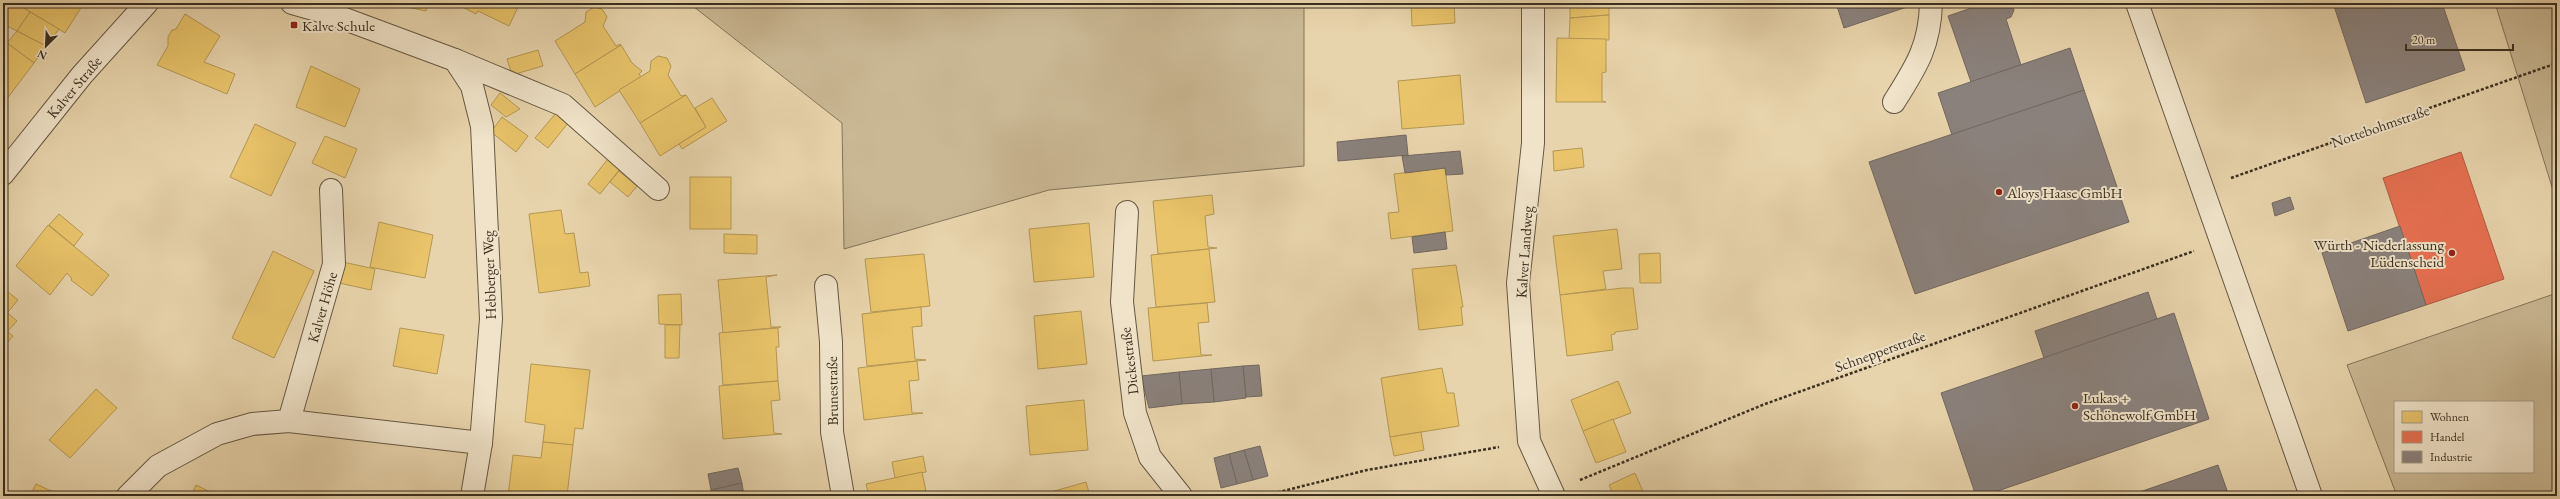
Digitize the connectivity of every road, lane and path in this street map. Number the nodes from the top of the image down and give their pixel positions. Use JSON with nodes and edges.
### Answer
{"nodes":[{"id":1,"x":147,"y":3,"type":"edge"},
{"id":2,"x":292,"y":3,"type":"edge"},
{"id":3,"x":1533,"y":3,"type":"edge"},
{"id":4,"x":1931,"y":3,"type":"edge"},
{"id":5,"x":2137,"y":3,"type":"edge"},
{"id":6,"x":455,"y":60,"type":"junction"},
{"id":7,"x":2557,"y":63,"type":"edge"},
{"id":8,"x":1894,"y":102,"type":"dead end"},
{"id":9,"x":3,"y":174,"type":"edge"},
{"id":10,"x":2202,"y":188,"type":"junction"},
{"id":11,"x":658,"y":189,"type":"dead end"},
{"id":12,"x":331,"y":190,"type":"dead end"},
{"id":13,"x":1127,"y":212,"type":"dead end"},
{"id":14,"x":2220,"y":242,"type":"junction"},
{"id":15,"x":826,"y":286,"type":"dead end"},
{"id":16,"x":290,"y":421,"type":"junction"},
{"id":17,"x":1529,"y":441,"type":"junction"},
{"id":18,"x":481,"y":443,"type":"junction"},
{"id":19,"x":1553,"y":494,"type":"edge"},
{"id":20,"x":128,"y":496,"type":"edge"},
{"id":21,"x":472,"y":496,"type":"edge"},
{"id":22,"x":842,"y":496,"type":"edge"},
{"id":23,"x":1181,"y":496,"type":"edge"},
{"id":24,"x":1263,"y":496,"type":"edge"},
{"id":25,"x":2311,"y":496,"type":"edge"}],
"edges":[{"from":1,"to":9,"type":"street","name":"Kalver Straße"},
{"from":2,"to":6,"type":"street"},
{"from":3,"to":17,"type":"street","name":"Kalver Landweg"},
{"from":4,"to":8,"type":"street"},
{"from":5,"to":10,"type":"street"},
{"from":6,"to":11,"type":"street"},
{"from":6,"to":18,"type":"street","name":"Hebberger Weg"},
{"from":7,"to":10,"type":"path","name":"Nottebohmstraße"},
{"from":10,"to":14,"type":"street"},
{"from":12,"to":16,"type":"street","name":"Kalver Höhe"},
{"from":13,"to":23,"type":"street","name":"Dickestraße"},
{"from":14,"to":19,"type":"path","name":"Schnepperstraße"},
{"from":14,"to":25,"type":"street"},
{"from":15,"to":22,"type":"street","name":"Brunestraße"},
{"from":16,"to":18,"type":"street"},
{"from":16,"to":20,"type":"street"},
{"from":17,"to":19,"type":"street","name":"Kalver Landweg"},
{"from":17,"to":24,"type":"path"},
{"from":18,"to":21,"type":"street","name":"Hebberger Weg"}]}
